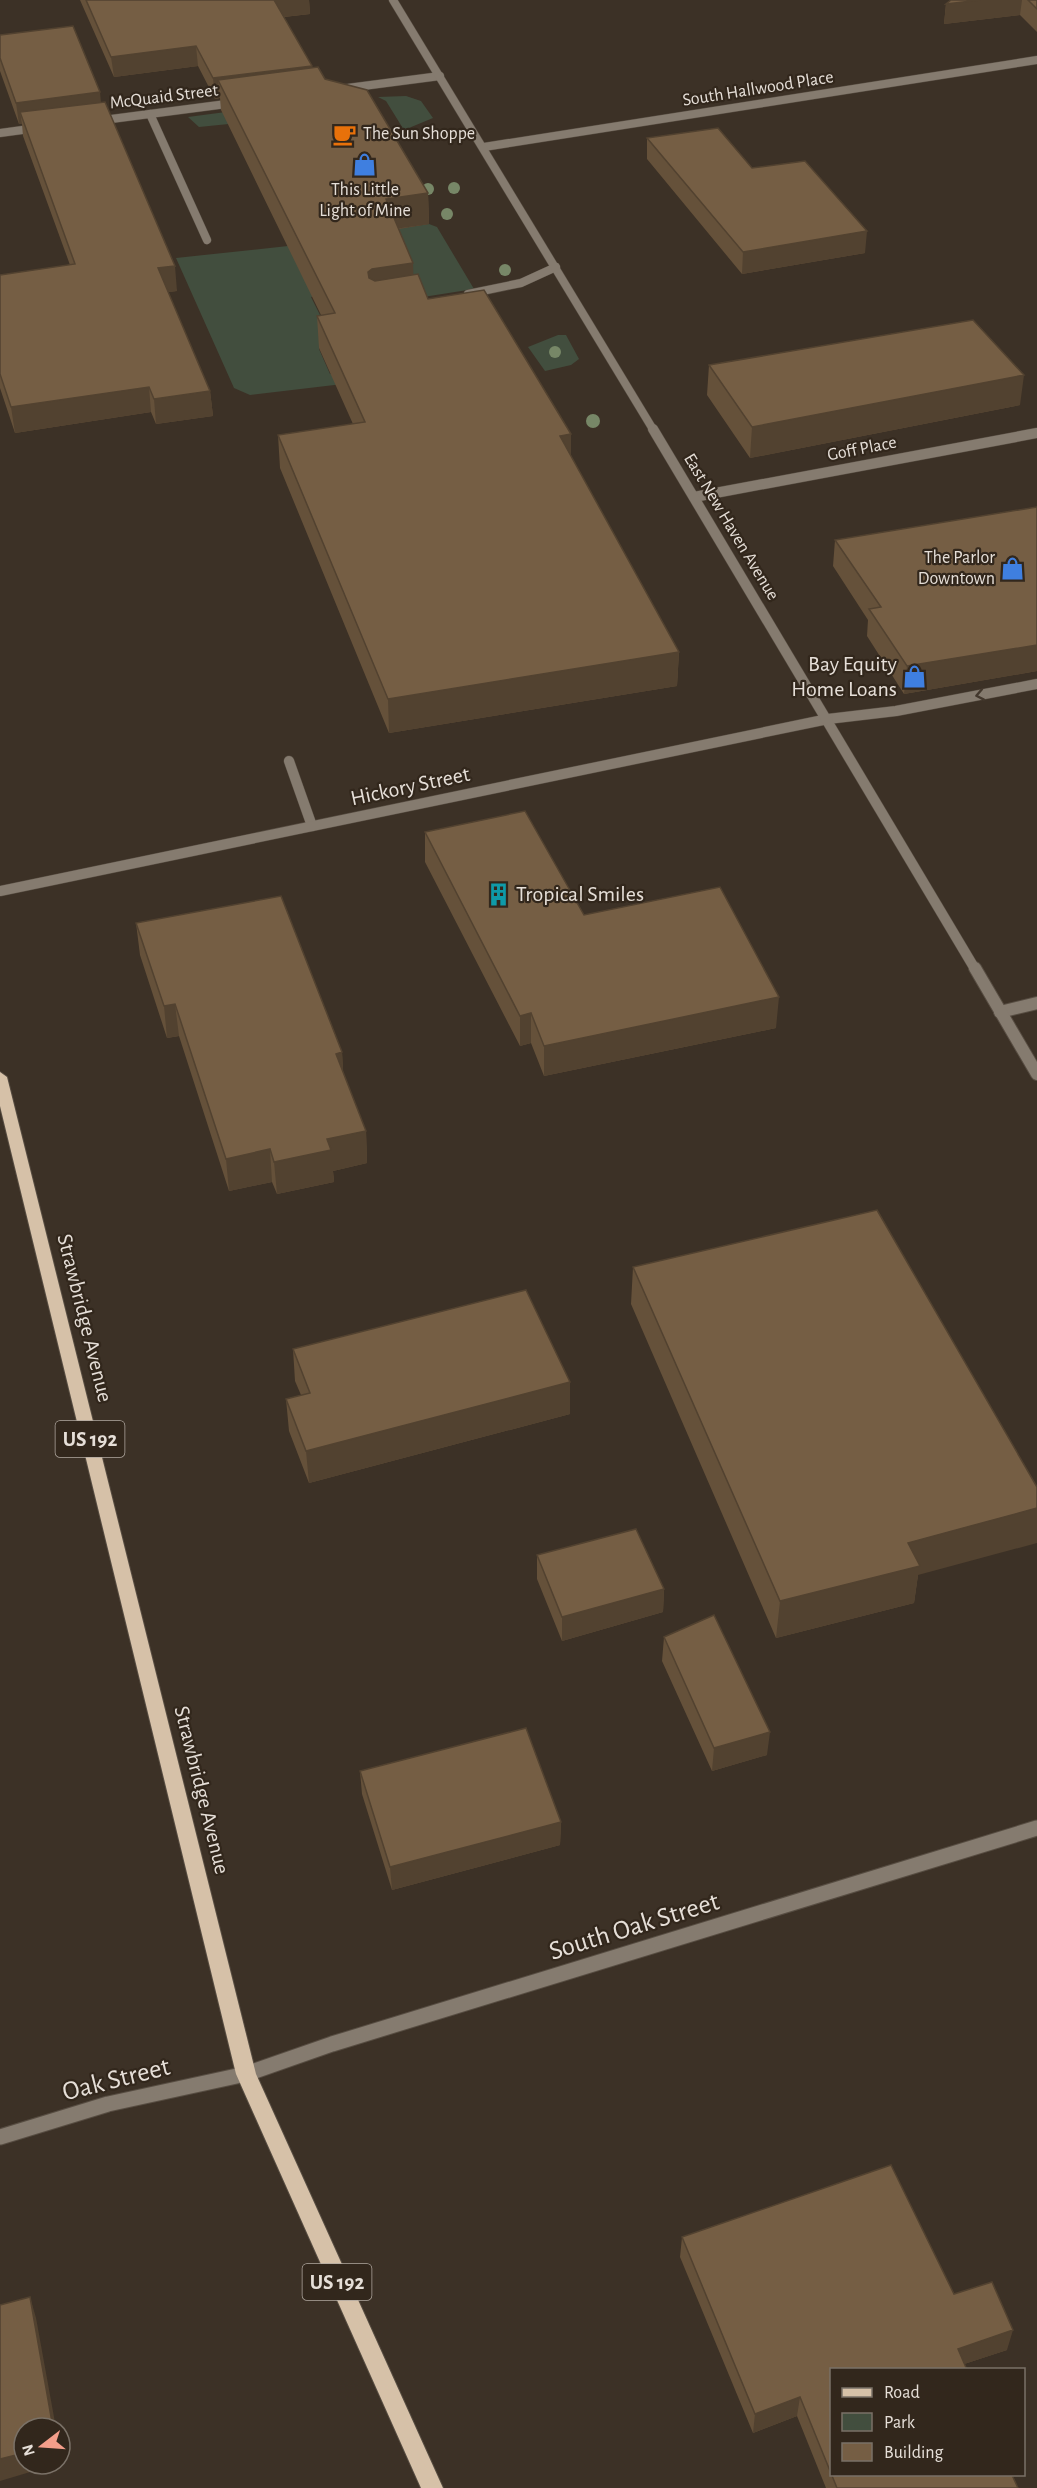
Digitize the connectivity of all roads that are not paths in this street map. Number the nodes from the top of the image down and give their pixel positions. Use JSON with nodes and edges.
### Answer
{"nodes":[{"id":1,"x":393,"y":0,"type":"edge"},
{"id":2,"x":1037,"y":60,"type":"edge"},
{"id":3,"x":440,"y":76,"type":"junction"},
{"id":4,"x":335,"y":90,"type":"edge"},
{"id":5,"x":242,"y":102,"type":"edge"},
{"id":6,"x":150,"y":114,"type":"junction"},
{"id":7,"x":81,"y":123,"type":"edge"},
{"id":8,"x":46,"y":127,"type":"edge"},
{"id":9,"x":0,"y":133,"type":"edge"},
{"id":10,"x":484,"y":147,"type":"junction"},
{"id":11,"x":207,"y":240,"type":"dead end"},
{"id":12,"x":556,"y":267,"type":"junction"},
{"id":13,"x":463,"y":295,"type":"edge"},
{"id":14,"x":1037,"y":433,"type":"edge"},
{"id":15,"x":694,"y":497,"type":"junction"},
{"id":16,"x":1037,"y":684,"type":"edge"},
{"id":17,"x":828,"y":719,"type":"junction"},
{"id":18,"x":289,"y":761,"type":"dead end"},
{"id":19,"x":312,"y":826,"type":"junction"},
{"id":20,"x":0,"y":891,"type":"edge"},
{"id":21,"x":1037,"y":1003,"type":"edge"},
{"id":22,"x":1000,"y":1012,"type":"junction"},
{"id":23,"x":1037,"y":1074,"type":"edge"},
{"id":24,"x":0,"y":1077,"type":"edge"},
{"id":25,"x":1037,"y":1828,"type":"edge"},
{"id":26,"x":246,"y":2074,"type":"junction"},
{"id":27,"x":0,"y":2137,"type":"edge"},
{"id":28,"x":432,"y":2488,"type":"edge"}],
"edges":[{"from":1,"to":3,"type":"street","name":"East New Haven Avenue"},
{"from":2,"to":10,"type":"street","name":"South Hallwood Place"},
{"from":3,"to":4,"type":"street"},
{"from":3,"to":10,"type":"street","name":"East New Haven Avenue"},
{"from":5,"to":6,"type":"street","name":"McQuaid Street"},
{"from":6,"to":7,"type":"street","name":"McQuaid Street"},
{"from":6,"to":11,"type":"street"},
{"from":8,"to":9,"type":"street"},
{"from":10,"to":12,"type":"street","name":"East New Haven Avenue"},
{"from":12,"to":13,"type":"street"},
{"from":12,"to":15,"type":"street","name":"East New Haven Avenue"},
{"from":14,"to":15,"type":"street","name":"Goff Place"},
{"from":15,"to":17,"type":"street","name":"East New Haven Avenue"},
{"from":16,"to":17,"type":"street","name":"Hickory Street","one_way":true},
{"from":17,"to":19,"type":"street","name":"Hickory Street"},
{"from":17,"to":22,"type":"street","name":"East New Haven Avenue"},
{"from":18,"to":19,"type":"street"},
{"from":19,"to":20,"type":"street","name":"Hickory Street"},
{"from":21,"to":22,"type":"street"},
{"from":22,"to":23,"type":"street","name":"East New Haven Avenue"},
{"from":24,"to":26,"type":"main road","name":"Strawbridge Avenue","number":"US 192"},
{"from":25,"to":26,"type":"street","name":"South Oak Street"},
{"from":26,"to":27,"type":"street","name":"Oak Street"},
{"from":26,"to":28,"type":"main road","name":"Strawbridge Avenue","number":"US 192"}]}
